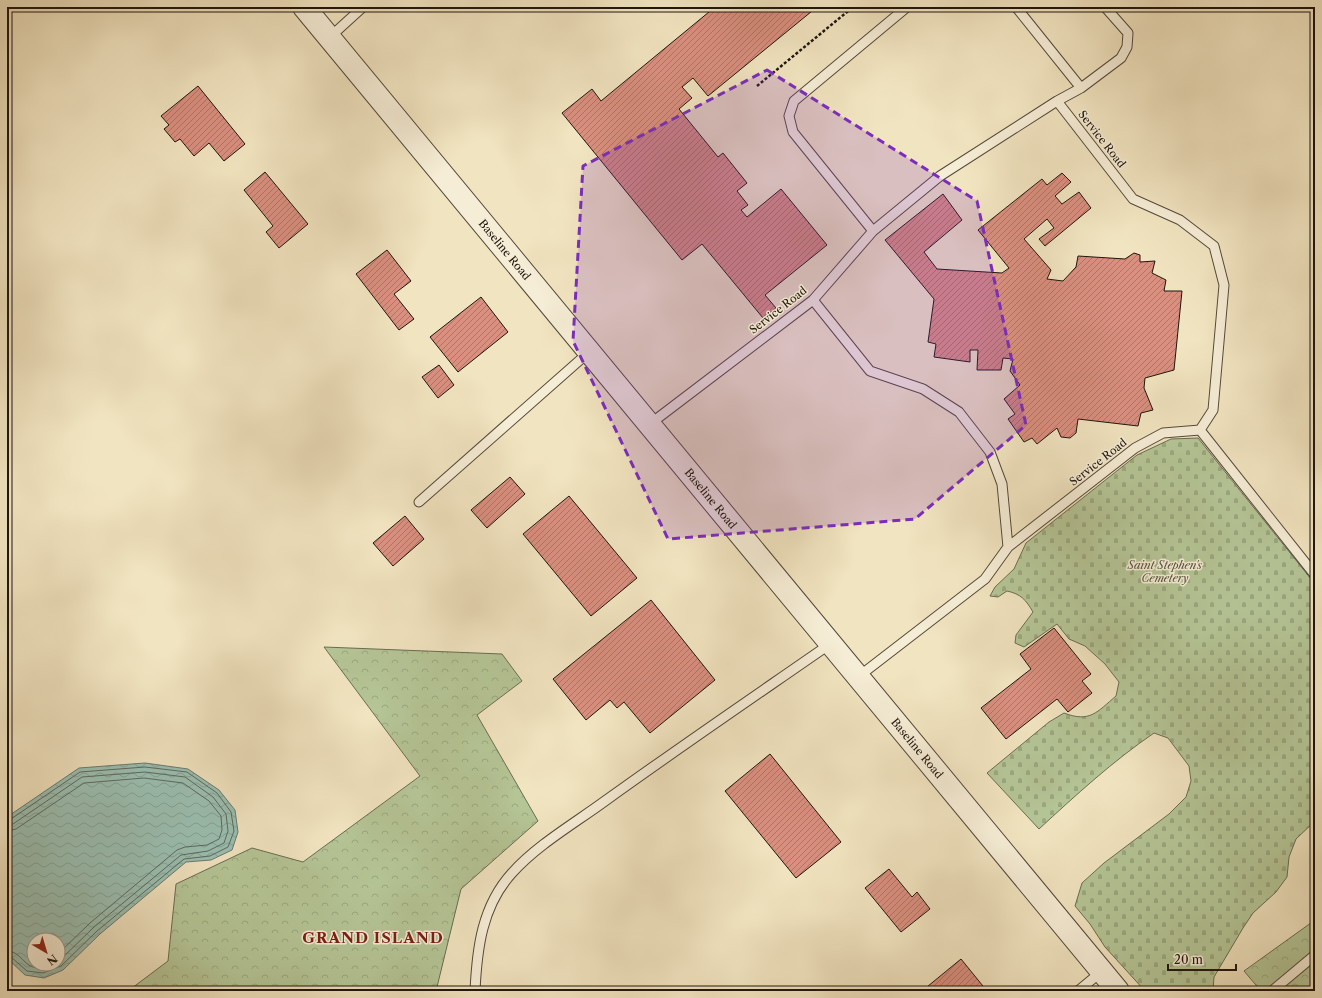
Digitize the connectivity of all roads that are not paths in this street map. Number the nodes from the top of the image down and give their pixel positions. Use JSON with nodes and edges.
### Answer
{"nodes":[{"id":1,"x":304,"y":7,"type":"edge"},
{"id":2,"x":363,"y":7,"type":"edge"},
{"id":3,"x":907,"y":7,"type":"edge"},
{"id":4,"x":1016,"y":7,"type":"edge"},
{"id":5,"x":1105,"y":7,"type":"edge"},
{"id":6,"x":330,"y":37,"type":"junction"},
{"id":7,"x":1081,"y":88,"type":"junction"},
{"id":8,"x":1057,"y":101,"type":"junction"},
{"id":9,"x":873,"y":231,"type":"junction"},
{"id":10,"x":813,"y":300,"type":"junction"},
{"id":11,"x":590,"y":351,"type":"junction"},
{"id":12,"x":650,"y":424,"type":"junction"},
{"id":13,"x":1200,"y":430,"type":"junction"},
{"id":14,"x":419,"y":502,"type":"dead end"},
{"id":15,"x":1008,"y":547,"type":"junction"},
{"id":16,"x":1315,"y":575,"type":"edge"},
{"id":17,"x":830,"y":644,"type":"junction"},
{"id":18,"x":858,"y":677,"type":"junction"},
{"id":19,"x":1315,"y":955,"type":"edge"},
{"id":20,"x":1102,"y":972,"type":"junction"},
{"id":21,"x":475,"y":991,"type":"edge"},
{"id":22,"x":1078,"y":991,"type":"edge"},
{"id":23,"x":1118,"y":991,"type":"edge"},
{"id":24,"x":1272,"y":991,"type":"edge"}],
"edges":[{"from":1,"to":6,"type":"street","name":"Baseline Road"},
{"from":2,"to":6,"type":"lane"},
{"from":3,"to":9,"type":"lane"},
{"from":4,"to":7,"type":"lane"},
{"from":5,"to":7,"type":"lane"},
{"from":6,"to":11,"type":"street","name":"Baseline Road"},
{"from":7,"to":8,"type":"lane"},
{"from":8,"to":9,"type":"lane","name":"Service Road"},
{"from":8,"to":13,"type":"lane","name":"Service Road"},
{"from":9,"to":10,"type":"lane","name":"Service Road"},
{"from":10,"to":12,"type":"lane","name":"Service Road"},
{"from":10,"to":15,"type":"lane"},
{"from":11,"to":12,"type":"street","name":"Baseline Road"},
{"from":11,"to":14,"type":"lane"},
{"from":12,"to":17,"type":"street","name":"Baseline Road"},
{"from":13,"to":15,"type":"lane","name":"Service Road"},
{"from":13,"to":16,"type":"lane"},
{"from":15,"to":18,"type":"lane","name":"Service Road"},
{"from":17,"to":18,"type":"street","name":"Baseline Road"},
{"from":17,"to":21,"type":"lane"},
{"from":18,"to":20,"type":"street","name":"Baseline Road"},
{"from":19,"to":24,"type":"lane"},
{"from":20,"to":22,"type":"lane"},
{"from":20,"to":23,"type":"street","name":"Baseline Road"}]}
